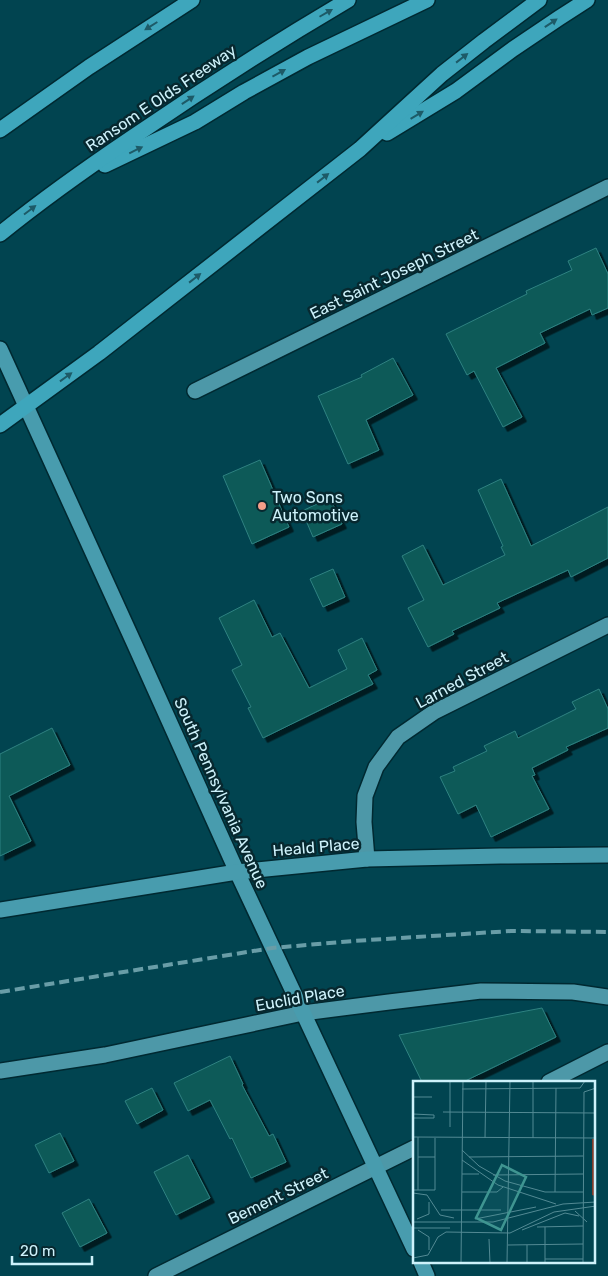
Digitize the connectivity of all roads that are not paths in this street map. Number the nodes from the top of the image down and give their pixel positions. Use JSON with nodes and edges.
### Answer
{"nodes":[{"id":1,"x":192,"y":0,"type":"edge"},
{"id":2,"x":348,"y":0,"type":"edge"},
{"id":3,"x":427,"y":0,"type":"edge"},
{"id":4,"x":540,"y":0,"type":"edge"},
{"id":5,"x":587,"y":0,"type":"edge"},
{"id":6,"x":0,"y":130,"type":"edge"},
{"id":7,"x":360,"y":149,"type":"junction"},
{"id":8,"x":61,"y":186,"type":"junction"},
{"id":9,"x":608,"y":187,"type":"edge"},
{"id":10,"x":0,"y":234,"type":"edge"},
{"id":11,"x":0,"y":349,"type":"edge"},
{"id":12,"x":194,"y":391,"type":"dead end"},
{"id":13,"x":27,"y":406,"type":"junction"},
{"id":14,"x":0,"y":425,"type":"edge"},
{"id":15,"x":608,"y":625,"type":"edge"},
{"id":16,"x":608,"y":855,"type":"edge"},
{"id":17,"x":367,"y":860,"type":"junction"},
{"id":18,"x":237,"y":872,"type":"junction"},
{"id":19,"x":0,"y":910,"type":"edge"},
{"id":20,"x":608,"y":997,"type":"edge"},
{"id":21,"x":303,"y":1013,"type":"junction"},
{"id":22,"x":608,"y":1052,"type":"edge"},
{"id":23,"x":0,"y":1071,"type":"edge"},
{"id":24,"x":551,"y":1081,"type":"edge"},
{"id":25,"x":413,"y":1149,"type":"edge"},
{"id":26,"x":376,"y":1168,"type":"junction"},
{"id":27,"x":413,"y":1247,"type":"edge"},
{"id":28,"x":422,"y":1264,"type":"edge"},
{"id":29,"x":156,"y":1276,"type":"edge"},
{"id":30,"x":427,"y":1276,"type":"edge"}],
"edges":[{"from":1,"to":6,"type":"highway","one_way":true},
{"from":8,"to":2,"type":"highway","name":"Ransom E Olds Freeway","one_way":true},
{"from":8,"to":3,"type":"highway","one_way":true},
{"from":7,"to":4,"type":"highway","one_way":true},
{"from":7,"to":5,"type":"highway","one_way":true},
{"from":13,"to":7,"type":"highway","one_way":true},
{"from":10,"to":8,"type":"highway","name":"Ransom E Olds Freeway","one_way":true},
{"from":9,"to":12,"type":"street","name":"East Saint Joseph Street"},
{"from":11,"to":13,"type":"main road","name":"South Pennsylvania Avenue"},
{"from":13,"to":14,"type":"highway"},
{"from":13,"to":18,"type":"main road","name":"South Pennsylvania Avenue"},
{"from":15,"to":17,"type":"street","name":"Larned Street"},
{"from":16,"to":17,"type":"main road","name":"Heald Place"},
{"from":17,"to":18,"type":"main road","name":"Heald Place"},
{"from":18,"to":19,"type":"main road","name":"Heald Place"},
{"from":18,"to":21,"type":"main road","name":"South Pennsylvania Avenue"},
{"from":20,"to":21,"type":"street","name":"Euclid Place"},
{"from":21,"to":23,"type":"street","name":"Euclid Place"},
{"from":21,"to":26,"type":"main road","name":"South Pennsylvania Avenue"},
{"from":22,"to":24,"type":"street"},
{"from":25,"to":26,"type":"street","name":"Bement Street"},
{"from":26,"to":27,"type":"main road","name":"South Pennsylvania Avenue"},
{"from":26,"to":29,"type":"street","name":"Bement Street"},
{"from":28,"to":30,"type":"main road"}]}
